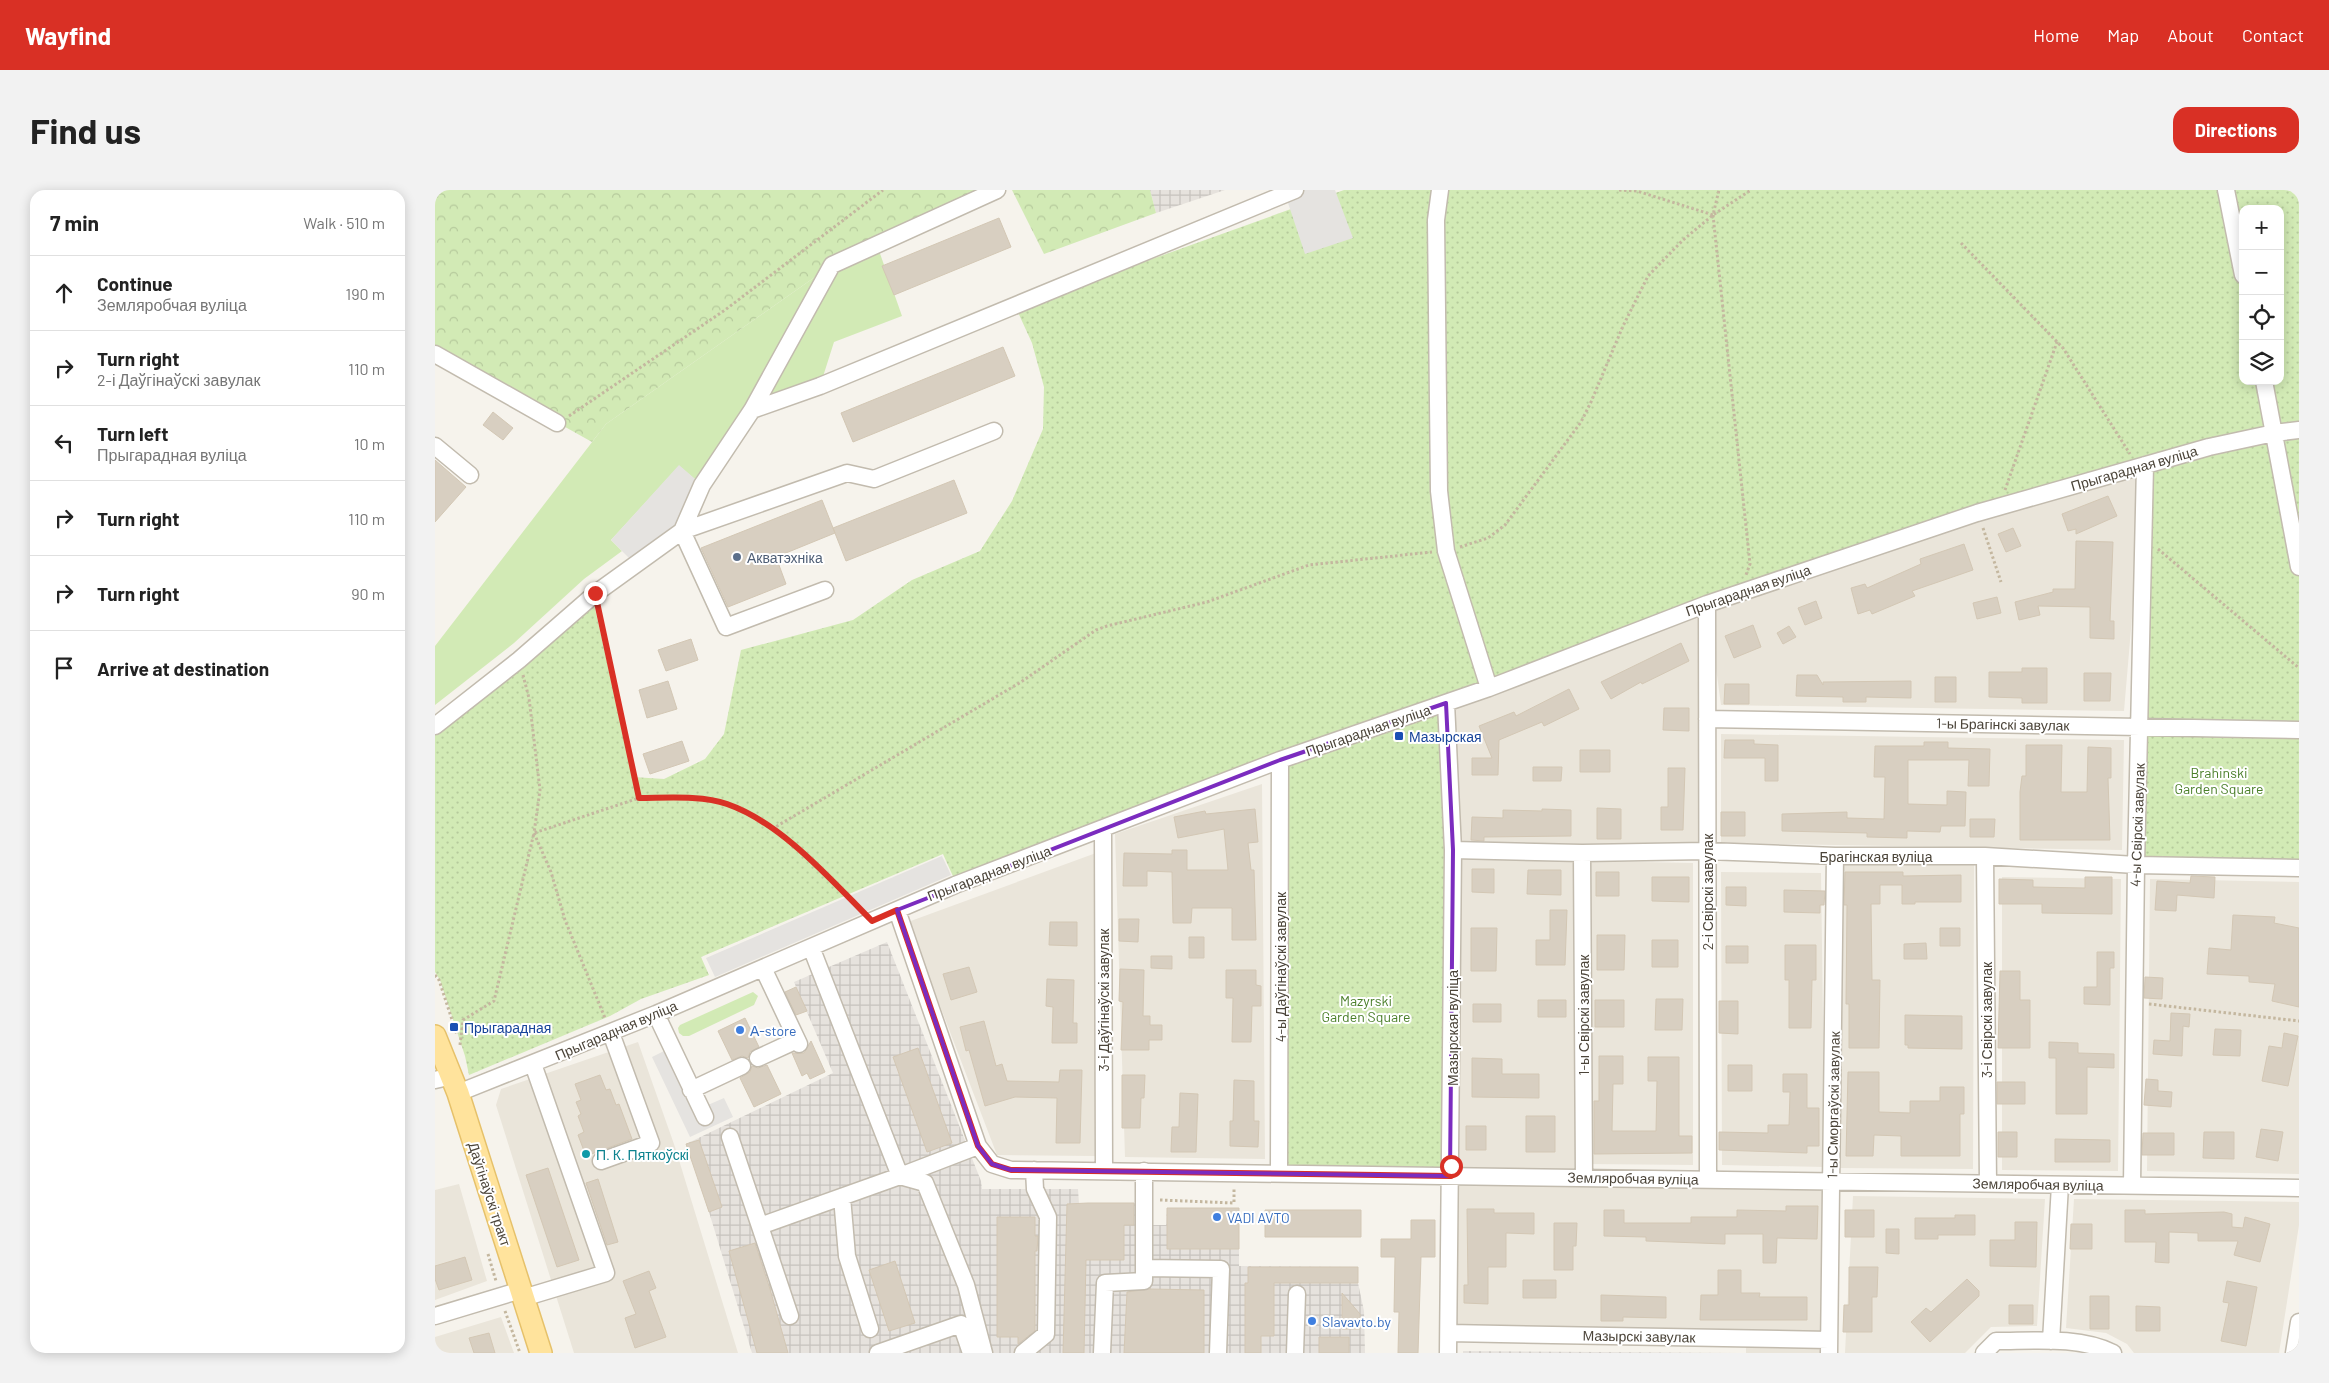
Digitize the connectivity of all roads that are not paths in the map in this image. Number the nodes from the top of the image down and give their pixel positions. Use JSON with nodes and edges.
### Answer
{"nodes":[{"id":1,"x":997,"y":190,"type":"edge"},
{"id":2,"x":1295,"y":190,"type":"edge"},
{"id":3,"x":1440,"y":190,"type":"edge"},
{"id":4,"x":2226,"y":190,"type":"edge"},
{"id":5,"x":2239,"y":255,"type":"edge"},
{"id":6,"x":435,"y":354,"type":"edge"},
{"id":7,"x":2265,"y":385,"type":"edge"},
{"id":8,"x":752,"y":410,"type":"junction"},
{"id":9,"x":557,"y":423,"type":"road end"},
{"id":10,"x":2299,"y":430,"type":"edge"},
{"id":11,"x":994,"y":431,"type":"dead end"},
{"id":12,"x":2275,"y":433,"type":"junction"},
{"id":13,"x":435,"y":446,"type":"edge"},
{"id":14,"x":2142,"y":466,"type":"junction"},
{"id":15,"x":469,"y":475,"type":"dead end"},
{"id":16,"x":682,"y":531,"type":"junction"},
{"id":17,"x":2299,"y":567,"type":"edge"},
{"id":18,"x":825,"y":590,"type":"dead end"},
{"id":19,"x":1707,"y":604,"type":"junction"},
{"id":20,"x":1489,"y":688,"type":"junction"},
{"id":21,"x":1446,"y":703,"type":"junction"},
{"id":22,"x":1707,"y":719,"type":"junction"},
{"id":23,"x":435,"y":726,"type":"edge"},
{"id":24,"x":2141,"y":726,"type":"junction"},
{"id":25,"x":2299,"y":730,"type":"edge"},
{"id":26,"x":1280,"y":760,"type":"junction"},
{"id":27,"x":1103,"y":828,"type":"junction"},
{"id":28,"x":1453,"y":850,"type":"junction"},
{"id":29,"x":1707,"y":851,"type":"junction"},
{"id":30,"x":1583,"y":852,"type":"junction"},
{"id":31,"x":1835,"y":856,"type":"junction"},
{"id":32,"x":1985,"y":856,"type":"junction"},
{"id":33,"x":2136,"y":864,"type":"junction"},
{"id":34,"x":2299,"y":868,"type":"edge"},
{"id":35,"x":897,"y":910,"type":"junction"},
{"id":36,"x":811,"y":947,"type":"junction"},
{"id":37,"x":763,"y":968,"type":"junction"},
{"id":38,"x":656,"y":1014,"type":"junction"},
{"id":39,"x":611,"y":1033,"type":"junction"},
{"id":40,"x":435,"y":1036,"type":"edge"},
{"id":41,"x":759,"y":1058,"type":"dead end"},
{"id":42,"x":533,"y":1064,"type":"junction"},
{"id":43,"x":742,"y":1066,"type":"dead end"},
{"id":44,"x":448,"y":1083,"type":"edge"},
{"id":45,"x":691,"y":1090,"type":"junction"},
{"id":46,"x":705,"y":1117,"type":"dead end"},
{"id":47,"x":730,"y":1137,"type":"dead end"},
{"id":48,"x":978,"y":1146,"type":"junction"},
{"id":49,"x":601,"y":1160,"type":"dead end"},
{"id":50,"x":1034,"y":1170,"type":"junction"},
{"id":51,"x":1104,"y":1171,"type":"junction"},
{"id":52,"x":1144,"y":1172,"type":"junction"},
{"id":53,"x":1279,"y":1173,"type":"junction"},
{"id":54,"x":900,"y":1176,"type":"junction"},
{"id":55,"x":1451,"y":1176,"type":"junction"},
{"id":56,"x":1584,"y":1178,"type":"junction"},
{"id":57,"x":1707,"y":1180,"type":"junction"},
{"id":58,"x":1832,"y":1182,"type":"junction"},
{"id":59,"x":1988,"y":1184,"type":"junction"},
{"id":60,"x":2060,"y":1185,"type":"junction"},
{"id":61,"x":2133,"y":1186,"type":"junction"},
{"id":62,"x":2299,"y":1188,"type":"edge"},
{"id":63,"x":842,"y":1196,"type":"junction"},
{"id":64,"x":760,"y":1226,"type":"junction"},
{"id":65,"x":1145,"y":1268,"type":"junction"},
{"id":66,"x":522,"y":1294,"type":"junction"},
{"id":67,"x":1297,"y":1294,"type":"dead end"},
{"id":68,"x":435,"y":1316,"type":"edge"},
{"id":69,"x":790,"y":1316,"type":"dead end"},
{"id":70,"x":2299,"y":1322,"type":"edge"},
{"id":71,"x":870,"y":1329,"type":"dead end"},
{"id":72,"x":1449,"y":1333,"type":"junction"},
{"id":73,"x":2051,"y":1341,"type":"junction"},
{"id":74,"x":1829,"y":1346,"type":"edge"},
{"id":75,"x":2296,"y":1350,"type":"edge"},
{"id":76,"x":541,"y":1353,"type":"edge"},
{"id":77,"x":878,"y":1353,"type":"edge"},
{"id":78,"x":971,"y":1353,"type":"edge"},
{"id":79,"x":985,"y":1353,"type":"edge"},
{"id":80,"x":1023,"y":1353,"type":"edge"},
{"id":81,"x":1103,"y":1353,"type":"edge"},
{"id":82,"x":1218,"y":1353,"type":"edge"},
{"id":83,"x":1295,"y":1353,"type":"edge"},
{"id":84,"x":1448,"y":1353,"type":"edge"},
{"id":85,"x":1984,"y":1353,"type":"edge"},
{"id":86,"x":2113,"y":1353,"type":"edge"}],
"edges":[{"from":1,"to":8,"type":"street"},
{"from":2,"to":8,"type":"street"},
{"from":3,"to":20,"type":"street"},
{"from":4,"to":5,"type":"street"},
{"from":6,"to":9,"type":"street"},
{"from":7,"to":12,"type":"street"},
{"from":8,"to":16,"type":"street"},
{"from":10,"to":12,"type":"street","name":"Прыгарадная вуліца"},
{"from":11,"to":16,"type":"street"},
{"from":12,"to":14,"type":"street","name":"Прыгарадная вуліца"},
{"from":12,"to":17,"type":"street"},
{"from":13,"to":15,"type":"street"},
{"from":14,"to":19,"type":"street","name":"Прыгарадная вуліца"},
{"from":14,"to":24,"type":"street","name":"4-ы Свірскі завулак"},
{"from":16,"to":18,"type":"street"},
{"from":16,"to":23,"type":"street"},
{"from":19,"to":20,"type":"street","name":"Прыгарадная вуліца"},
{"from":19,"to":22,"type":"street","name":"2-і Свірскі завулак"},
{"from":20,"to":21,"type":"street","name":"Прыгарадная вуліца"},
{"from":21,"to":26,"type":"street","name":"Прыгарадная вуліца"},
{"from":21,"to":28,"type":"street","name":"Мазырская вуліца"},
{"from":22,"to":24,"type":"street","name":"1-ы Брагінскі завулак"},
{"from":22,"to":29,"type":"street","name":"2-і Свірскі завулак"},
{"from":24,"to":25,"type":"street","name":"1-ы Брагінскі завулак"},
{"from":24,"to":33,"type":"street","name":"4-ы Свірскі завулак"},
{"from":26,"to":27,"type":"street","name":"Прыгарадная вуліца"},
{"from":26,"to":53,"type":"street","name":"4-ы Даўгінаўскі завулак"},
{"from":27,"to":35,"type":"street","name":"Прыгарадная вуліца"},
{"from":27,"to":51,"type":"street","name":"3-і Даўгінаўскі завулак"},
{"from":28,"to":30,"type":"street","name":"Брагінская вуліца"},
{"from":28,"to":55,"type":"street","name":"Мазырская вуліца"},
{"from":29,"to":30,"type":"street","name":"Брагінская вуліца"},
{"from":29,"to":31,"type":"street","name":"Брагінская вуліца"},
{"from":29,"to":57,"type":"street","name":"2-і Свірскі завулак"},
{"from":30,"to":56,"type":"street","name":"1-ы Свірскі завулак"},
{"from":31,"to":32,"type":"street","name":"Брагінская вуліца"},
{"from":31,"to":58,"type":"street","name":"1-ы Сморгаўскі завулак"},
{"from":32,"to":33,"type":"street","name":"Брагінская вуліца"},
{"from":32,"to":59,"type":"street","name":"3-і Свірскі завулак"},
{"from":33,"to":34,"type":"street","name":"Брагінская вуліца"},
{"from":33,"to":61,"type":"street","name":"4-ы Свірскі завулак"},
{"from":35,"to":36,"type":"street","name":"Прыгарадная вуліца"},
{"from":35,"to":48,"type":"street"},
{"from":36,"to":37,"type":"street","name":"Прыгарадная вуліца"},
{"from":36,"to":54,"type":"street"},
{"from":37,"to":38,"type":"street","name":"Прыгарадная вуліца"},
{"from":37,"to":41,"type":"street"},
{"from":38,"to":39,"type":"street","name":"Прыгарадная вуліца"},
{"from":38,"to":45,"type":"street"},
{"from":39,"to":42,"type":"street","name":"Прыгарадная вуліца"},
{"from":39,"to":49,"type":"street"},
{"from":40,"to":44,"type":"main road","name":"Даўгінаўскі тракт"},
{"from":42,"to":44,"type":"street","name":"Прыгарадная вуліца"},
{"from":42,"to":66,"type":"street"},
{"from":43,"to":45,"type":"street"},
{"from":44,"to":66,"type":"main road","name":"Даўгінаўскі тракт"},
{"from":45,"to":46,"type":"street"},
{"from":47,"to":64,"type":"street"},
{"from":48,"to":50,"type":"street","name":"Земляробчая вуліца"},
{"from":48,"to":54,"type":"street"},
{"from":50,"to":51,"type":"street","name":"Земляробчая вуліца"},
{"from":50,"to":80,"type":"street"},
{"from":51,"to":52,"type":"street","name":"Земляробчая вуліца"},
{"from":52,"to":53,"type":"street","name":"Земляробчая вуліца"},
{"from":52,"to":65,"type":"street"},
{"from":53,"to":55,"type":"street","name":"Земляробчая вуліца"},
{"from":54,"to":63,"type":"street"},
{"from":54,"to":79,"type":"street"},
{"from":55,"to":56,"type":"street","name":"Земляробчая вуліца"},
{"from":55,"to":72,"type":"street","name":"Мазырская вуліца"},
{"from":56,"to":57,"type":"street","name":"Земляробчая вуліца"},
{"from":57,"to":58,"type":"street","name":"Земляробчая вуліца"},
{"from":58,"to":59,"type":"street","name":"Земляробчая вуліца"},
{"from":58,"to":74,"type":"street","name":"1-ы Сморгаўскі завулак"},
{"from":59,"to":60,"type":"street","name":"Земляробчая вуліца"},
{"from":60,"to":61,"type":"street","name":"Земляробчая вуліца"},
{"from":60,"to":73,"type":"street"},
{"from":61,"to":62,"type":"street","name":"Земляробчая вуліца"},
{"from":63,"to":64,"type":"street"},
{"from":63,"to":71,"type":"street"},
{"from":64,"to":69,"type":"street"},
{"from":65,"to":81,"type":"street"},
{"from":65,"to":82,"type":"street"},
{"from":66,"to":68,"type":"street"},
{"from":66,"to":76,"type":"main road","name":"Даўгінаўскі тракт"},
{"from":67,"to":83,"type":"street"},
{"from":70,"to":75,"type":"street"},
{"from":72,"to":74,"type":"street","name":"Мазырскі завулак"},
{"from":72,"to":84,"type":"street","name":"Мазырская вуліца"},
{"from":73,"to":85,"type":"street"},
{"from":73,"to":86,"type":"street"},
{"from":77,"to":78,"type":"street"}]}
